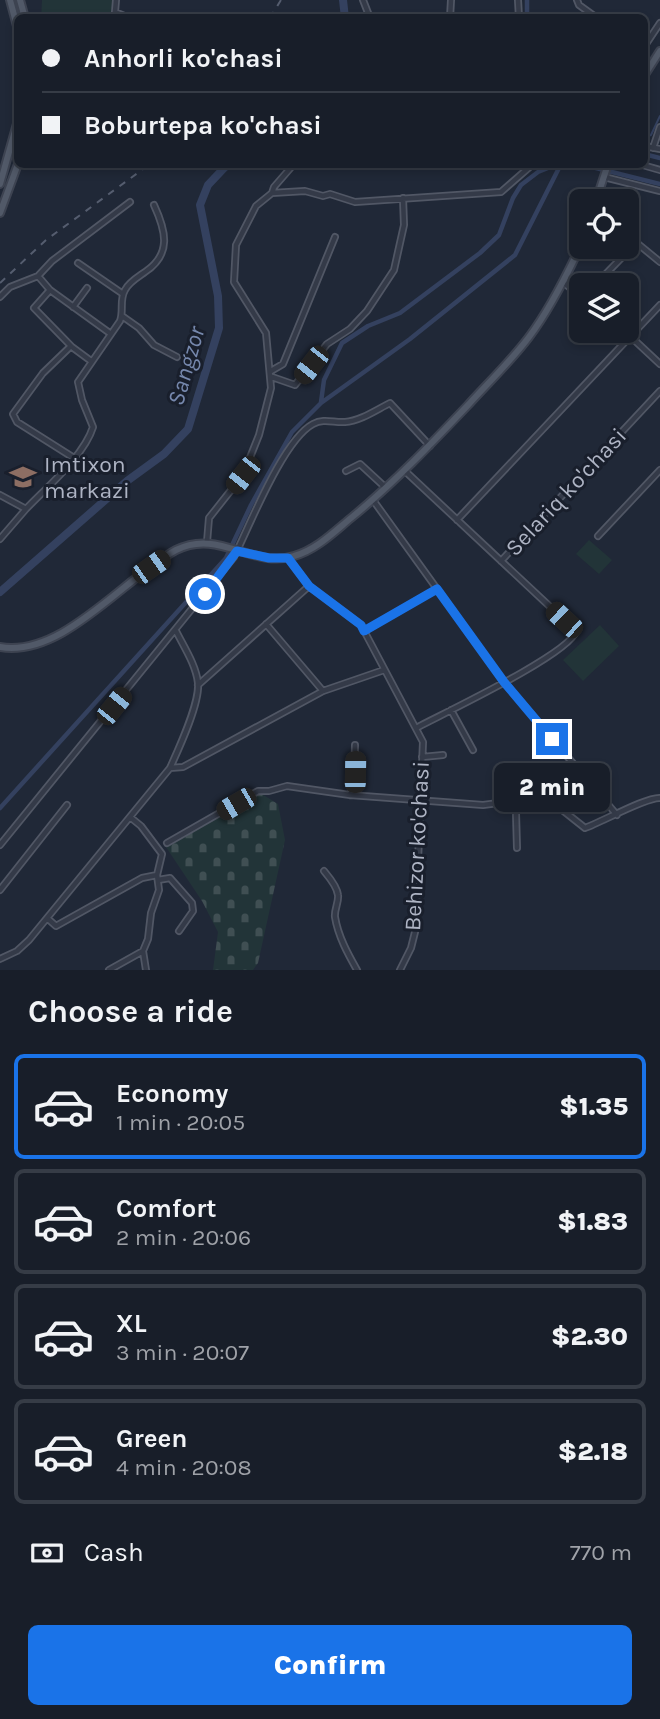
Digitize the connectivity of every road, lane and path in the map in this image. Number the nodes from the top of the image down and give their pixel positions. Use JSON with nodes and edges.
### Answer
{"nodes":[{"id":1,"x":577,"y":0,"type":"edge"},
{"id":2,"x":591,"y":14,"type":"edge"},
{"id":3,"x":660,"y":23,"type":"edge"},
{"id":4,"x":648,"y":41,"type":"edge"},
{"id":5,"x":660,"y":51,"type":"edge"},
{"id":6,"x":648,"y":70,"type":"edge"},
{"id":7,"x":660,"y":127,"type":"edge"},
{"id":8,"x":14,"y":137,"type":"edge"},
{"id":9,"x":648,"y":147,"type":"edge"},
{"id":10,"x":653,"y":148,"type":"junction"},
{"id":11,"x":660,"y":149,"type":"edge"},
{"id":12,"x":17,"y":168,"type":"edge"},
{"id":13,"x":291,"y":168,"type":"edge"},
{"id":14,"x":528,"y":168,"type":"edge"},
{"id":15,"x":607,"y":168,"type":"edge"},
{"id":16,"x":604,"y":177,"type":"junction"},
{"id":17,"x":0,"y":184,"type":"edge"},
{"id":18,"x":600,"y":189,"type":"edge"},
{"id":19,"x":660,"y":191,"type":"edge"},
{"id":20,"x":272,"y":193,"type":"junction"},
{"id":21,"x":402,"y":198,"type":"junction"},
{"id":22,"x":130,"y":201,"type":"dead end"},
{"id":23,"x":155,"y":205,"type":"dead end"},
{"id":24,"x":0,"y":213,"type":"edge"},
{"id":25,"x":335,"y":237,"type":"dead end"},
{"id":26,"x":639,"y":245,"type":"edge"},
{"id":27,"x":574,"y":259,"type":"edge"},
{"id":28,"x":620,"y":259,"type":"edge"},
{"id":29,"x":660,"y":262,"type":"edge"},
{"id":30,"x":78,"y":263,"type":"dead end"},
{"id":31,"x":607,"y":273,"type":"edge"},
{"id":32,"x":38,"y":276,"type":"junction"},
{"id":33,"x":563,"y":282,"type":"junction"},
{"id":34,"x":569,"y":287,"type":"edge"},
{"id":35,"x":87,"y":288,"type":"dead end"},
{"id":36,"x":50,"y":290,"type":"junction"},
{"id":37,"x":123,"y":294,"type":"junction"},
{"id":38,"x":0,"y":297,"type":"edge"},
{"id":39,"x":660,"y":305,"type":"edge"},
{"id":40,"x":74,"y":307,"type":"junction"},
{"id":41,"x":122,"y":316,"type":"junction"},
{"id":42,"x":639,"y":327,"type":"edge"},
{"id":43,"x":111,"y":334,"type":"junction"},
{"id":44,"x":623,"y":343,"type":"edge"},
{"id":45,"x":638,"y":343,"type":"edge"},
{"id":46,"x":71,"y":346,"type":"junction"},
{"id":47,"x":177,"y":357,"type":"dead end"},
{"id":48,"x":91,"y":361,"type":"junction"},
{"id":49,"x":660,"y":364,"type":"edge"},
{"id":50,"x":271,"y":374,"type":"junction"},
{"id":51,"x":660,"y":391,"type":"edge"},
{"id":52,"x":430,"y":446,"type":"junction"},
{"id":53,"x":74,"y":458,"type":"junction"},
{"id":54,"x":660,"y":470,"type":"edge"},
{"id":55,"x":346,"y":471,"type":"dead end"},
{"id":56,"x":405,"y":471,"type":"junction"},
{"id":57,"x":387,"y":488,"type":"junction"},
{"id":58,"x":0,"y":495,"type":"edge"},
{"id":59,"x":373,"y":500,"type":"junction"},
{"id":60,"x":26,"y":509,"type":"junction"},
{"id":61,"x":457,"y":520,"type":"junction"},
{"id":62,"x":598,"y":536,"type":"dead end"},
{"id":63,"x":0,"y":539,"type":"edge"},
{"id":64,"x":207,"y":542,"type":"junction"},
{"id":65,"x":237,"y":551,"type":"junction"},
{"id":66,"x":288,"y":558,"type":"junction"},
{"id":67,"x":501,"y":561,"type":"junction"},
{"id":68,"x":309,"y":586,"type":"junction"},
{"id":69,"x":437,"y":589,"type":"junction"},
{"id":70,"x":266,"y":624,"type":"junction"},
{"id":71,"x":176,"y":630,"type":"junction"},
{"id":72,"x":364,"y":631,"type":"junction"},
{"id":73,"x":0,"y":647,"type":"edge"},
{"id":74,"x":384,"y":670,"type":"junction"},
{"id":75,"x":504,"y":682,"type":"junction"},
{"id":76,"x":198,"y":685,"type":"junction"},
{"id":77,"x":323,"y":691,"type":"junction"},
{"id":78,"x":451,"y":710,"type":"junction"},
{"id":79,"x":416,"y":728,"type":"junction"},
{"id":80,"x":355,"y":745,"type":"dead end"},
{"id":81,"x":473,"y":750,"type":"dead end"},
{"id":82,"x":443,"y":755,"type":"dead end"},
{"id":83,"x":422,"y":757,"type":"junction"},
{"id":84,"x":170,"y":768,"type":"junction"},
{"id":85,"x":558,"y":792,"type":"dead end"},
{"id":86,"x":350,"y":795,"type":"junction"},
{"id":87,"x":660,"y":798,"type":"edge"},
{"id":88,"x":421,"y":800,"type":"junction"},
{"id":89,"x":508,"y":802,"type":"junction"},
{"id":90,"x":501,"y":803,"type":"junction"},
{"id":91,"x":67,"y":805,"type":"dead end"},
{"id":92,"x":617,"y":816,"type":"junction"},
{"id":93,"x":130,"y":817,"type":"junction"},
{"id":94,"x":167,"y":843,"type":"dead end"},
{"id":95,"x":0,"y":845,"type":"edge"},
{"id":96,"x":517,"y":848,"type":"dead end"},
{"id":97,"x":324,"y":871,"type":"dead end"},
{"id":98,"x":157,"y":878,"type":"junction"},
{"id":99,"x":0,"y":890,"type":"edge"},
{"id":100,"x":47,"y":918,"type":"junction"},
{"id":101,"x":179,"y":931,"type":"dead end"},
{"id":102,"x":143,"y":951,"type":"junction"},
{"id":103,"x":0,"y":959,"type":"edge"},
{"id":104,"x":109,"y":970,"type":"edge"},
{"id":105,"x":146,"y":970,"type":"edge"},
{"id":106,"x":357,"y":970,"type":"edge"},
{"id":107,"x":400,"y":970,"type":"edge"}],
"edges":[{"from":1,"to":2,"type":"street"},
{"from":3,"to":4,"type":"street"},
{"from":5,"to":6,"type":"main road"},
{"from":7,"to":10,"type":"street"},
{"from":8,"to":17,"type":"main road"},
{"from":9,"to":10,"type":"street"},
{"from":10,"to":11,"type":"street"},
{"from":12,"to":24,"type":"main road"},
{"from":13,"to":20,"type":"street"},
{"from":14,"to":21,"type":"street"},
{"from":15,"to":16,"type":"main road"},
{"from":16,"to":18,"type":"main road"},
{"from":16,"to":19,"type":"street"},
{"from":20,"to":21,"type":"street"},
{"from":20,"to":50,"type":"street"},
{"from":21,"to":50,"type":"street"},
{"from":22,"to":32,"type":"street"},
{"from":23,"to":37,"type":"street"},
{"from":25,"to":50,"type":"street"},
{"from":26,"to":29,"type":"street"},
{"from":27,"to":33,"type":"main road"},
{"from":28,"to":31,"type":"street"},
{"from":30,"to":37,"type":"street"},
{"from":32,"to":36,"type":"street"},
{"from":32,"to":38,"type":"street"},
{"from":33,"to":34,"type":"street"},
{"from":33,"to":52,"type":"main road"},
{"from":35,"to":40,"type":"street"},
{"from":36,"to":40,"type":"street"},
{"from":36,"to":46,"type":"street"},
{"from":37,"to":41,"type":"street"},
{"from":39,"to":42,"type":"street"},
{"from":40,"to":43,"type":"street"},
{"from":41,"to":43,"type":"street"},
{"from":41,"to":47,"type":"street"},
{"from":43,"to":48,"type":"street"},
{"from":44,"to":61,"type":"street"},
{"from":45,"to":49,"type":"street"},
{"from":46,"to":48,"type":"street"},
{"from":46,"to":53,"type":"street"},
{"from":48,"to":53,"type":"street"},
{"from":50,"to":64,"type":"street"},
{"from":51,"to":67,"type":"street","name":"Selariq ko'chasi"},
{"from":52,"to":56,"type":"main road"},
{"from":52,"to":65,"type":"street"},
{"from":53,"to":60,"type":"street"},
{"from":54,"to":62,"type":"street"},
{"from":55,"to":57,"type":"street"},
{"from":56,"to":57,"type":"main road"},
{"from":56,"to":61,"type":"street"},
{"from":57,"to":59,"type":"main road"},
{"from":58,"to":60,"type":"street"},
{"from":59,"to":66,"type":"main road"},
{"from":59,"to":69,"type":"street"},
{"from":60,"to":63,"type":"street"},
{"from":61,"to":67,"type":"street"},
{"from":64,"to":65,"type":"main road"},
{"from":64,"to":73,"type":"main road"},
{"from":65,"to":66,"type":"main road"},
{"from":65,"to":71,"type":"street"},
{"from":66,"to":68,"type":"street","name":"Behizor ko'chasi"},
{"from":67,"to":75,"type":"street"},
{"from":68,"to":70,"type":"street"},
{"from":68,"to":72,"type":"street","name":"Behizor ko'chasi"},
{"from":69,"to":72,"type":"street"},
{"from":69,"to":75,"type":"street"},
{"from":70,"to":76,"type":"street"},
{"from":70,"to":77,"type":"street"},
{"from":71,"to":76,"type":"street"},
{"from":71,"to":95,"type":"street"},
{"from":72,"to":74,"type":"street","name":"Behizor ko'chasi"},
{"from":74,"to":77,"type":"street"},
{"from":74,"to":79,"type":"street","name":"Behizor ko'chasi"},
{"from":75,"to":78,"type":"street"},
{"from":75,"to":92,"type":"street"},
{"from":76,"to":84,"type":"street"},
{"from":77,"to":84,"type":"street"},
{"from":78,"to":79,"type":"street"},
{"from":78,"to":81,"type":"street"},
{"from":79,"to":83,"type":"street","name":"Behizor ko'chasi"},
{"from":80,"to":86,"type":"street"},
{"from":82,"to":83,"type":"street"},
{"from":83,"to":88,"type":"street","name":"Behizor ko'chasi"},
{"from":84,"to":93,"type":"street"},
{"from":85,"to":90,"type":"street"},
{"from":86,"to":88,"type":"street"},
{"from":86,"to":94,"type":"street"},
{"from":87,"to":92,"type":"street"},
{"from":88,"to":90,"type":"street"},
{"from":88,"to":107,"type":"street","name":"Behizor ko'chasi"},
{"from":89,"to":90,"type":"street"},
{"from":89,"to":92,"type":"street"},
{"from":89,"to":96,"type":"street"},
{"from":91,"to":99,"type":"street"},
{"from":93,"to":98,"type":"street"},
{"from":93,"to":100,"type":"street"},
{"from":97,"to":106,"type":"street"},
{"from":98,"to":100,"type":"street"},
{"from":98,"to":101,"type":"street"},
{"from":98,"to":102,"type":"street"},
{"from":100,"to":103,"type":"street"},
{"from":102,"to":104,"type":"street"},
{"from":102,"to":105,"type":"street"}]}
